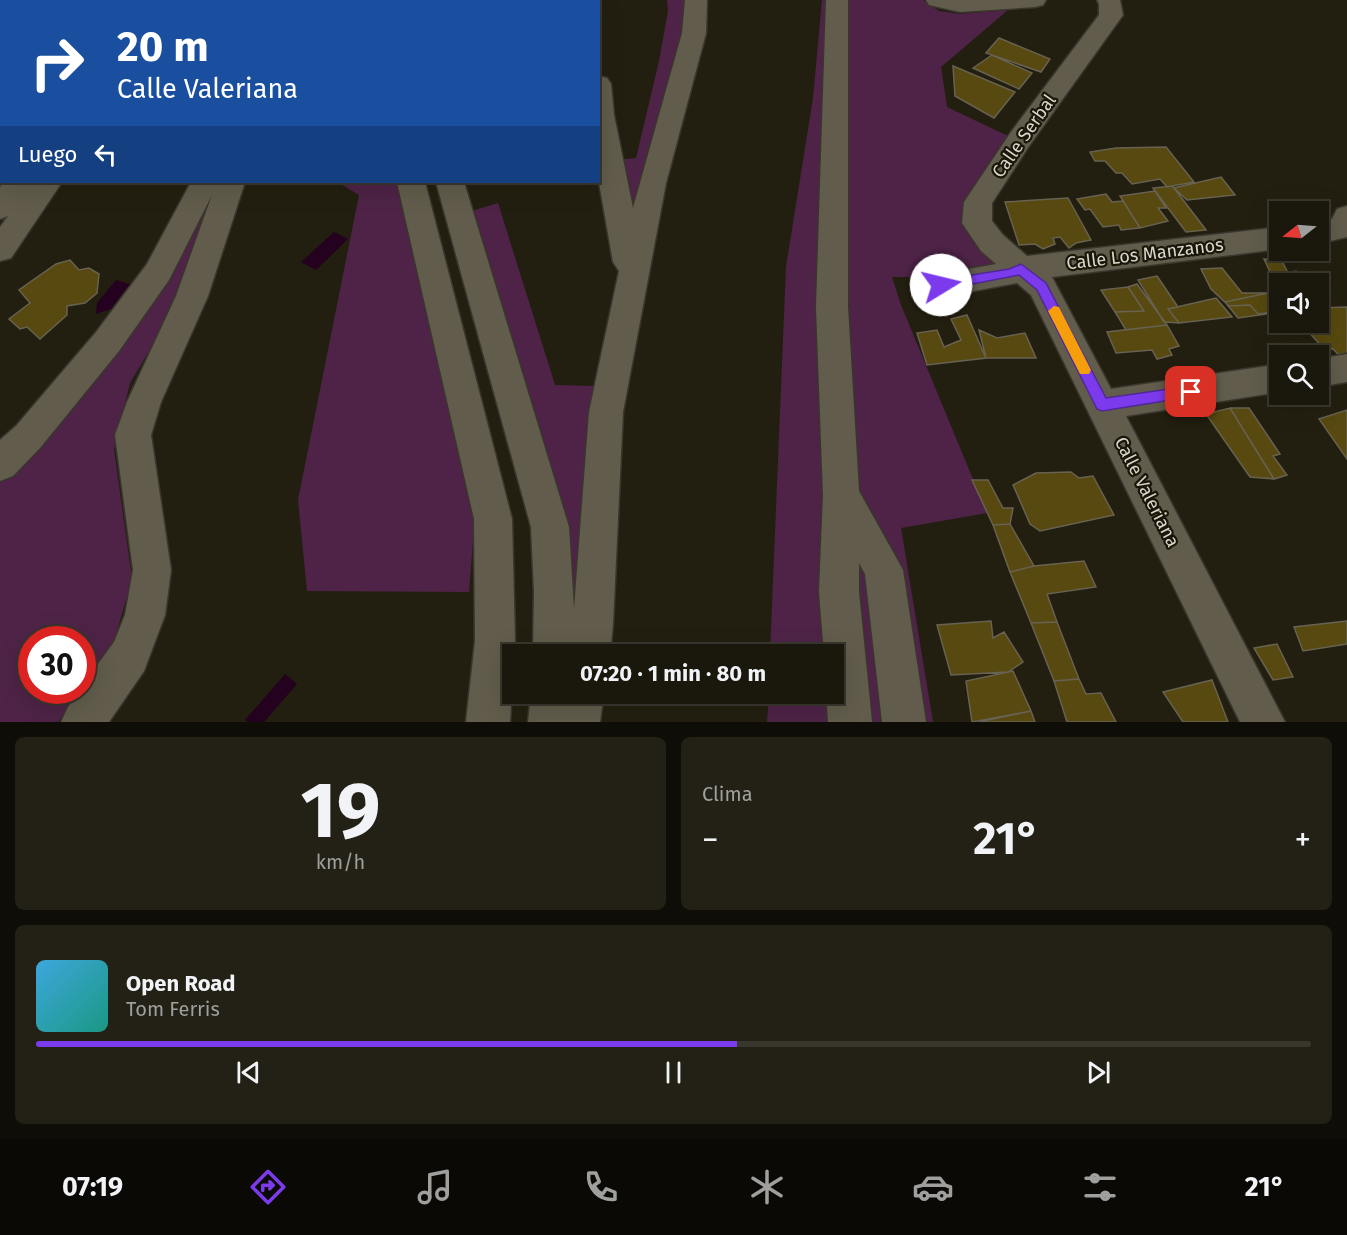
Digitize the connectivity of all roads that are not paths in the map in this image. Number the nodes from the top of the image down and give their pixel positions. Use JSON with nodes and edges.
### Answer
{"nodes":[{"id":1,"x":696,"y":0,"type":"edge"},
{"id":2,"x":837,"y":0,"type":"edge"},
{"id":3,"x":937,"y":0,"type":"edge"},
{"id":4,"x":1035,"y":0,"type":"edge"},
{"id":5,"x":1108,"y":0,"type":"edge"},
{"id":6,"x":600,"y":105,"type":"edge"},
{"id":7,"x":18,"y":183,"type":"edge"},
{"id":8,"x":47,"y":183,"type":"edge"},
{"id":9,"x":204,"y":183,"type":"edge"},
{"id":10,"x":231,"y":183,"type":"edge"},
{"id":11,"x":411,"y":183,"type":"edge"},
{"id":12,"x":450,"y":183,"type":"edge"},
{"id":13,"x":0,"y":208,"type":"edge"},
{"id":14,"x":1269,"y":239,"type":"edge"},
{"id":15,"x":0,"y":250,"type":"edge"},
{"id":16,"x":1021,"y":269,"type":"junction"},
{"id":17,"x":631,"y":278,"type":"junction"},
{"id":18,"x":941,"y":285,"type":"dead end"},
{"id":19,"x":1347,"y":368,"type":"edge"},
{"id":20,"x":1329,"y":371,"type":"edge"},
{"id":21,"x":1269,"y":380,"type":"edge"},
{"id":22,"x":1102,"y":405,"type":"junction"},
{"id":23,"x":0,"y":464,"type":"edge"},
{"id":24,"x":841,"y":495,"type":"junction"},
{"id":25,"x":554,"y":644,"type":"edge"},
{"id":26,"x":590,"y":644,"type":"edge"},
{"id":27,"x":551,"y":704,"type":"edge"},
{"id":28,"x":582,"y":704,"type":"edge"},
{"id":29,"x":83,"y":722,"type":"edge"},
{"id":30,"x":488,"y":722,"type":"edge"},
{"id":31,"x":550,"y":722,"type":"edge"},
{"id":32,"x":578,"y":722,"type":"edge"},
{"id":33,"x":849,"y":722,"type":"edge"},
{"id":34,"x":904,"y":722,"type":"edge"},
{"id":35,"x":1263,"y":722,"type":"edge"}],
"edges":[{"from":1,"to":17,"type":"street"},
{"from":2,"to":24,"type":"street"},
{"from":3,"to":4,"type":"street"},
{"from":5,"to":16,"type":"street","name":"Calle Serbal"},
{"from":6,"to":17,"type":"street"},
{"from":7,"to":13,"type":"street"},
{"from":8,"to":15,"type":"street"},
{"from":9,"to":23,"type":"street"},
{"from":10,"to":29,"type":"street"},
{"from":11,"to":30,"type":"street"},
{"from":12,"to":25,"type":"street"},
{"from":14,"to":16,"type":"street","name":"Calle Los Manzanos"},
{"from":16,"to":18,"type":"street","name":"Calle Los Manzanos"},
{"from":16,"to":22,"type":"street","name":"Calle Valeriana"},
{"from":17,"to":26,"type":"street"},
{"from":19,"to":20,"type":"street"},
{"from":21,"to":22,"type":"street"},
{"from":22,"to":35,"type":"street","name":"Calle Valeriana"},
{"from":24,"to":33,"type":"street"},
{"from":24,"to":34,"type":"street"},
{"from":27,"to":31,"type":"street"},
{"from":28,"to":32,"type":"street"}]}
